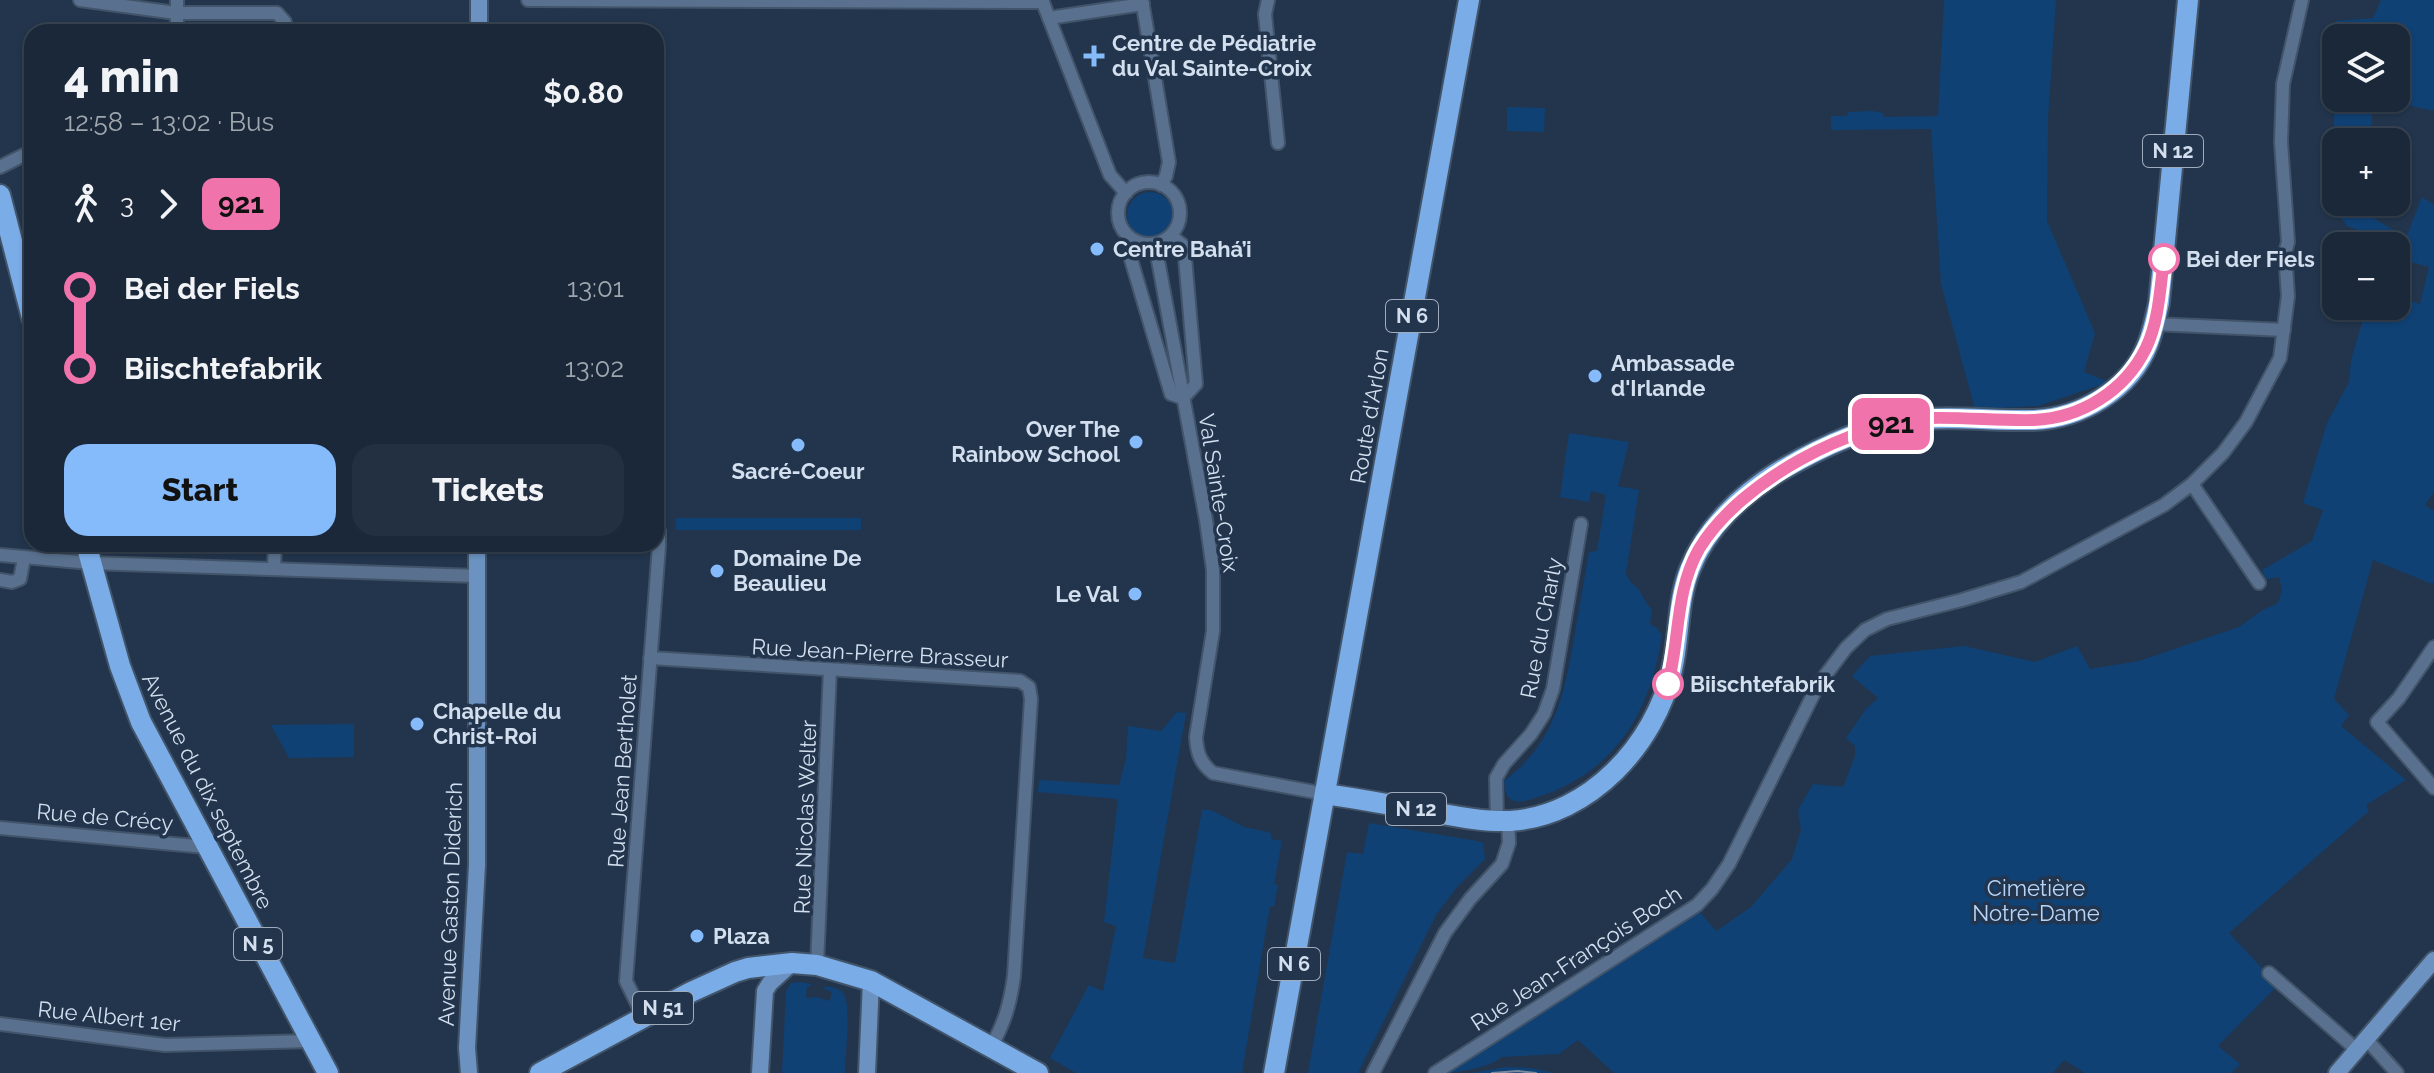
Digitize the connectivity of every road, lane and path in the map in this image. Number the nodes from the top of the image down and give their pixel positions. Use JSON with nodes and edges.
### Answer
{"nodes":[{"id":1,"x":80,"y":0,"type":"edge"},
{"id":2,"x":479,"y":0,"type":"edge"},
{"id":3,"x":528,"y":0,"type":"edge"},
{"id":4,"x":633,"y":0,"type":"edge"},
{"id":5,"x":795,"y":0,"type":"edge"},
{"id":6,"x":1268,"y":0,"type":"edge"},
{"id":7,"x":1468,"y":0,"type":"edge"},
{"id":8,"x":2188,"y":0,"type":"edge"},
{"id":9,"x":2302,"y":0,"type":"edge"},
{"id":10,"x":1042,"y":1,"type":"edge"},
{"id":11,"x":1142,"y":2,"type":"edge"},
{"id":12,"x":177,"y":6,"type":"edge"},
{"id":13,"x":1049,"y":18,"type":"junction"},
{"id":14,"x":285,"y":24,"type":"edge"},
{"id":15,"x":479,"y":24,"type":"edge"},
{"id":16,"x":1278,"y":143,"type":"dead end"},
{"id":17,"x":24,"y":155,"type":"edge"},
{"id":18,"x":0,"y":167,"type":"edge"},
{"id":19,"x":1161,"y":185,"type":"junction"},
{"id":20,"x":1126,"y":193,"type":"junction"},
{"id":21,"x":0,"y":195,"type":"edge"},
{"id":22,"x":1171,"y":236,"type":"junction"},
{"id":23,"x":1136,"y":241,"type":"junction"},
{"id":24,"x":1155,"y":244,"type":"junction"},
{"id":25,"x":24,"y":264,"type":"edge"},
{"id":26,"x":2154,"y":324,"type":"junction"},
{"id":27,"x":2284,"y":330,"type":"junction"},
{"id":28,"x":1183,"y":398,"type":"junction"},
{"id":29,"x":2192,"y":484,"type":"junction"},
{"id":30,"x":1581,"y":524,"type":"dead end"},
{"id":31,"x":275,"y":552,"type":"edge"},
{"id":32,"x":477,"y":552,"type":"edge"},
{"id":33,"x":658,"y":552,"type":"edge"},
{"id":34,"x":89,"y":554,"type":"edge"},
{"id":35,"x":0,"y":555,"type":"edge"},
{"id":36,"x":24,"y":558,"type":"junction"},
{"id":37,"x":274,"y":569,"type":"junction"},
{"id":38,"x":477,"y":576,"type":"junction"},
{"id":39,"x":0,"y":580,"type":"edge"},
{"id":40,"x":2259,"y":583,"type":"dead end"},
{"id":41,"x":2434,"y":647,"type":"edge"},
{"id":42,"x":650,"y":658,"type":"junction"},
{"id":43,"x":830,"y":670,"type":"junction"},
{"id":44,"x":2434,"y":788,"type":"edge"},
{"id":45,"x":1325,"y":794,"type":"junction"},
{"id":46,"x":1503,"y":821,"type":"junction"},
{"id":47,"x":0,"y":828,"type":"edge"},
{"id":48,"x":206,"y":847,"type":"junction"},
{"id":49,"x":2434,"y":960,"type":"edge"},
{"id":50,"x":792,"y":963,"type":"junction"},
{"id":51,"x":817,"y":965,"type":"junction"},
{"id":52,"x":2269,"y":973,"type":"dead end"},
{"id":53,"x":871,"y":981,"type":"junction"},
{"id":54,"x":644,"y":1018,"type":"junction"},
{"id":55,"x":0,"y":1024,"type":"edge"},
{"id":56,"x":311,"y":1041,"type":"junction"},
{"id":57,"x":2362,"y":1045,"type":"junction"},
{"id":58,"x":991,"y":1047,"type":"junction"},
{"id":59,"x":328,"y":1073,"type":"edge"},
{"id":60,"x":469,"y":1073,"type":"edge"},
{"id":61,"x":540,"y":1073,"type":"edge"},
{"id":62,"x":760,"y":1073,"type":"edge"},
{"id":63,"x":867,"y":1073,"type":"edge"},
{"id":64,"x":1038,"y":1073,"type":"edge"},
{"id":65,"x":1274,"y":1073,"type":"edge"},
{"id":66,"x":1373,"y":1073,"type":"edge"},
{"id":67,"x":1435,"y":1073,"type":"edge"},
{"id":68,"x":2337,"y":1073,"type":"edge"},
{"id":69,"x":2397,"y":1073,"type":"edge"}],
"edges":[{"from":1,"to":12,"type":"street"},
{"from":2,"to":15,"type":"street"},
{"from":3,"to":4,"type":"street"},
{"from":4,"to":5,"type":"street"},
{"from":5,"to":10,"type":"street"},
{"from":6,"to":16,"type":"street"},
{"from":7,"to":45,"type":"main road","name":"Route d'Arlon","number":"N 6"},
{"from":8,"to":26,"type":"main road","number":"N 12"},
{"from":9,"to":27,"type":"street","name":"Rue Jean-François Boch"},
{"from":10,"to":13,"type":"street"},
{"from":11,"to":13,"type":"street"},
{"from":11,"to":19,"type":"street"},
{"from":12,"to":14,"type":"street"},
{"from":13,"to":20,"type":"street"},
{"from":17,"to":18,"type":"street"},
{"from":19,"to":20,"type":"street"},
{"from":19,"to":22,"type":"street"},
{"from":20,"to":23,"type":"street","name":"Val Sainte-Croix"},
{"from":21,"to":25,"type":"main road"},
{"from":22,"to":24,"type":"street"},
{"from":22,"to":28,"type":"street","name":"Val Sainte-Croix"},
{"from":23,"to":24,"type":"street"},
{"from":23,"to":28,"type":"street","name":"Val Sainte-Croix"},
{"from":24,"to":28,"type":"street","name":"Val Sainte-Croix"},
{"from":26,"to":27,"type":"street"},
{"from":26,"to":46,"type":"main road","number":"N 12"},
{"from":27,"to":29,"type":"street","name":"Rue Jean-François Boch"},
{"from":28,"to":45,"type":"street","name":"Val Sainte-Croix"},
{"from":29,"to":40,"type":"street"},
{"from":29,"to":67,"type":"street","name":"Rue Jean-François Boch"},
{"from":30,"to":46,"type":"street","name":"Rue du Charly"},
{"from":31,"to":37,"type":"street"},
{"from":32,"to":38,"type":"street","name":"Avenue Gaston Diderich"},
{"from":33,"to":42,"type":"street","name":"Rue Jean Bertholet"},
{"from":34,"to":36,"type":"street"},
{"from":34,"to":37,"type":"street"},
{"from":34,"to":48,"type":"main road","name":"Avenue du dix septembre","number":"N 5"},
{"from":35,"to":36,"type":"street"},
{"from":36,"to":39,"type":"street"},
{"from":37,"to":38,"type":"street"},
{"from":38,"to":60,"type":"street","name":"Avenue Gaston Diderich"},
{"from":41,"to":44,"type":"street"},
{"from":42,"to":43,"type":"street","name":"Rue Jean-Pierre Brasseur"},
{"from":42,"to":54,"type":"street","name":"Rue Jean Bertholet"},
{"from":43,"to":51,"type":"street","name":"Rue Nicolas Welter"},
{"from":43,"to":58,"type":"street","name":"Rue Jean-Pierre Brasseur"},
{"from":45,"to":46,"type":"main road","number":"N 12"},
{"from":45,"to":65,"type":"main road","number":"N 6"},
{"from":46,"to":66,"type":"street","name":"Rue du Charly"},
{"from":47,"to":48,"type":"street","name":"Rue de Crécy"},
{"from":48,"to":56,"type":"main road","name":"Avenue du dix septembre","number":"N 5"},
{"from":49,"to":57,"type":"street"},
{"from":50,"to":51,"type":"main road","number":"N 51"},
{"from":50,"to":54,"type":"main road","number":"N 51"},
{"from":50,"to":62,"type":"street"},
{"from":51,"to":53,"type":"main road","number":"N 51"},
{"from":52,"to":57,"type":"street"},
{"from":53,"to":58,"type":"main road","number":"N 51"},
{"from":53,"to":63,"type":"street"},
{"from":54,"to":61,"type":"main road","number":"N 51"},
{"from":55,"to":56,"type":"street","name":"Rue Albert 1er"},
{"from":56,"to":59,"type":"main road","name":"Avenue du dix septembre","number":"N 5"},
{"from":57,"to":68,"type":"street"},
{"from":57,"to":69,"type":"street"},
{"from":58,"to":64,"type":"main road","number":"N 51"}]}
